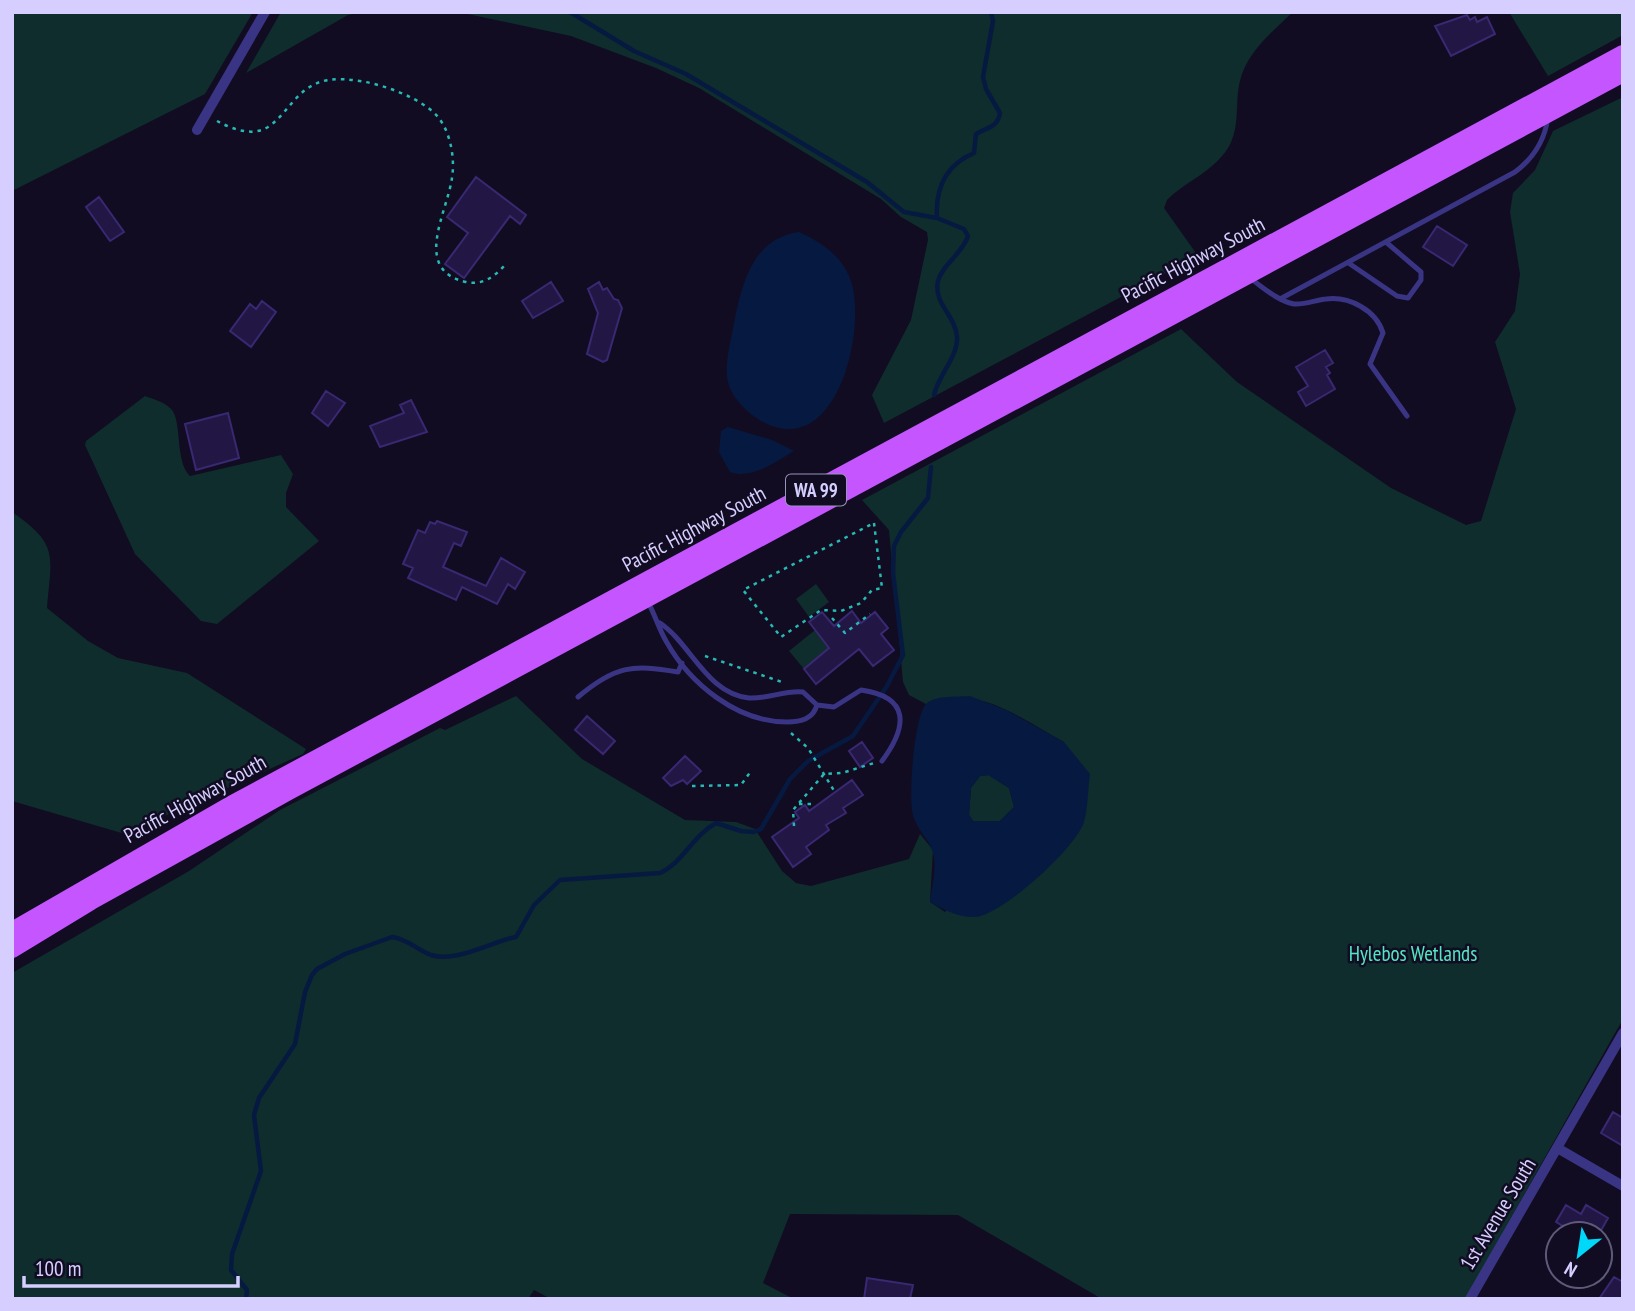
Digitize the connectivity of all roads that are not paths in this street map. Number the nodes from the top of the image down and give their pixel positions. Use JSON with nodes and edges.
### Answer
{"nodes":[{"id":1,"x":265,"y":12,"type":"edge"},
{"id":2,"x":1623,"y":54,"type":"edge"},
{"id":3,"x":1623,"y":73,"type":"edge"},
{"id":4,"x":1549,"y":113,"type":"junction"},
{"id":5,"x":197,"y":130,"type":"dead end"},
{"id":6,"x":1387,"y":243,"type":"junction"},
{"id":7,"x":1350,"y":264,"type":"junction"},
{"id":8,"x":1247,"y":275,"type":"junction"},
{"id":9,"x":1280,"y":299,"type":"junction"},
{"id":10,"x":1407,"y":416,"type":"dead end"},
{"id":11,"x":646,"y":599,"type":"junction"},
{"id":12,"x":660,"y":623,"type":"junction"},
{"id":13,"x":682,"y":663,"type":"junction"},
{"id":14,"x":578,"y":697,"type":"dead end"},
{"id":15,"x":817,"y":705,"type":"junction"},
{"id":16,"x":883,"y":761,"type":"road end"},
{"id":17,"x":12,"y":931,"type":"edge"},
{"id":18,"x":12,"y":949,"type":"edge"},
{"id":19,"x":1623,"y":1033,"type":"edge"},
{"id":20,"x":1559,"y":1149,"type":"junction"},
{"id":21,"x":1623,"y":1186,"type":"edge"},
{"id":22,"x":1470,"y":1299,"type":"edge"}],
"edges":[{"from":1,"to":5,"type":"street"},
{"from":2,"to":17,"type":"main road","name":"Pacific Highway South","number":"WA 99"},
{"from":3,"to":4,"type":"main road","name":"Pacific Highway South","number":"WA 99"},
{"from":4,"to":6,"type":"lane"},
{"from":4,"to":8,"type":"main road","name":"Pacific Highway South","number":"WA 99"},
{"from":6,"to":7,"type":"lane"},
{"from":6,"to":7,"type":"lane"},
{"from":7,"to":9,"type":"lane"},
{"from":8,"to":9,"type":"lane"},
{"from":8,"to":11,"type":"main road","name":"Pacific Highway South","number":"WA 99"},
{"from":9,"to":10,"type":"lane"},
{"from":11,"to":12,"type":"lane"},
{"from":11,"to":18,"type":"main road","name":"Pacific Highway South","number":"WA 99"},
{"from":12,"to":13,"type":"lane"},
{"from":12,"to":15,"type":"lane"},
{"from":13,"to":14,"type":"lane"},
{"from":13,"to":15,"type":"lane"},
{"from":15,"to":16,"type":"lane"},
{"from":19,"to":20,"type":"street","name":"1st Avenue South"},
{"from":20,"to":21,"type":"street"},
{"from":20,"to":22,"type":"street","name":"1st Avenue South"}]}
